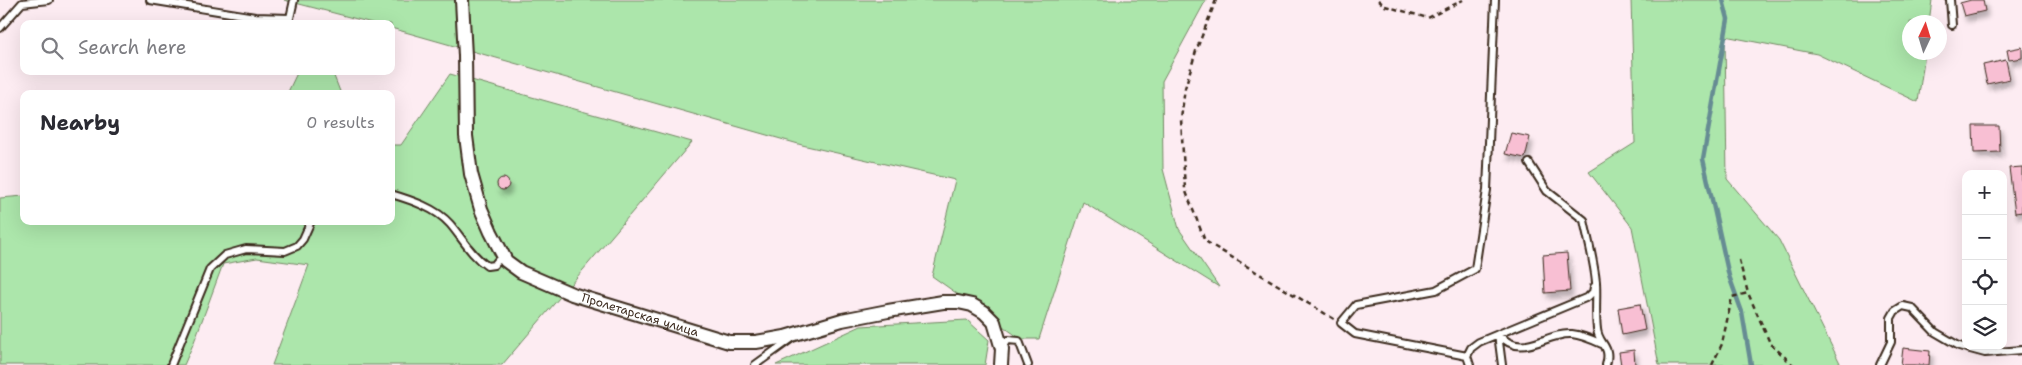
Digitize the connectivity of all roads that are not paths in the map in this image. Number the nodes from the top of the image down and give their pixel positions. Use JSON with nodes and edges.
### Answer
{"nodes":[{"id":1,"x":48,"y":0,"type":"edge"},
{"id":2,"x":150,"y":0,"type":"edge"},
{"id":3,"x":294,"y":0,"type":"edge"},
{"id":4,"x":462,"y":0,"type":"edge"},
{"id":5,"x":1495,"y":0,"type":"edge"},
{"id":6,"x":1950,"y":0,"type":"edge"},
{"id":7,"x":1952,"y":25,"type":"dead end"},
{"id":8,"x":0,"y":28,"type":"edge"},
{"id":9,"x":1528,"y":163,"type":"dead end"},
{"id":10,"x":395,"y":195,"type":"edge"},
{"id":11,"x":309,"y":225,"type":"edge"},
{"id":12,"x":506,"y":261,"type":"junction"},
{"id":13,"x":1596,"y":281,"type":"junction"},
{"id":14,"x":800,"y":332,"type":"junction"},
{"id":15,"x":1498,"y":334,"type":"junction"},
{"id":16,"x":1606,"y":345,"type":"junction"},
{"id":17,"x":1002,"y":349,"type":"junction"},
{"id":18,"x":2022,"y":350,"type":"edge"},
{"id":19,"x":1468,"y":356,"type":"junction"},
{"id":20,"x":171,"y":365,"type":"edge"},
{"id":21,"x":755,"y":365,"type":"edge"},
{"id":22,"x":1001,"y":365,"type":"edge"},
{"id":23,"x":1028,"y":365,"type":"edge"},
{"id":24,"x":1470,"y":365,"type":"edge"},
{"id":25,"x":1502,"y":365,"type":"edge"},
{"id":26,"x":1606,"y":365,"type":"edge"},
{"id":27,"x":1880,"y":365,"type":"edge"}],
"edges":[{"from":1,"to":8,"type":"lane"},
{"from":2,"to":3,"type":"lane"},
{"from":4,"to":12,"type":"street"},
{"from":5,"to":19,"type":"lane"},
{"from":6,"to":7,"type":"lane"},
{"from":9,"to":13,"type":"lane"},
{"from":10,"to":12,"type":"lane"},
{"from":11,"to":20,"type":"lane"},
{"from":12,"to":14,"type":"street","name":"Пролетарская улица"},
{"from":13,"to":15,"type":"lane"},
{"from":13,"to":16,"type":"lane"},
{"from":14,"to":17,"type":"street","name":"Пролетарская улица"},
{"from":14,"to":21,"type":"lane"},
{"from":15,"to":16,"type":"lane"},
{"from":15,"to":19,"type":"lane"},
{"from":15,"to":25,"type":"lane"},
{"from":16,"to":26,"type":"lane"},
{"from":17,"to":22,"type":"street","name":"Пролетарская улица"},
{"from":17,"to":23,"type":"lane"},
{"from":18,"to":27,"type":"lane"},
{"from":19,"to":24,"type":"lane"}]}
